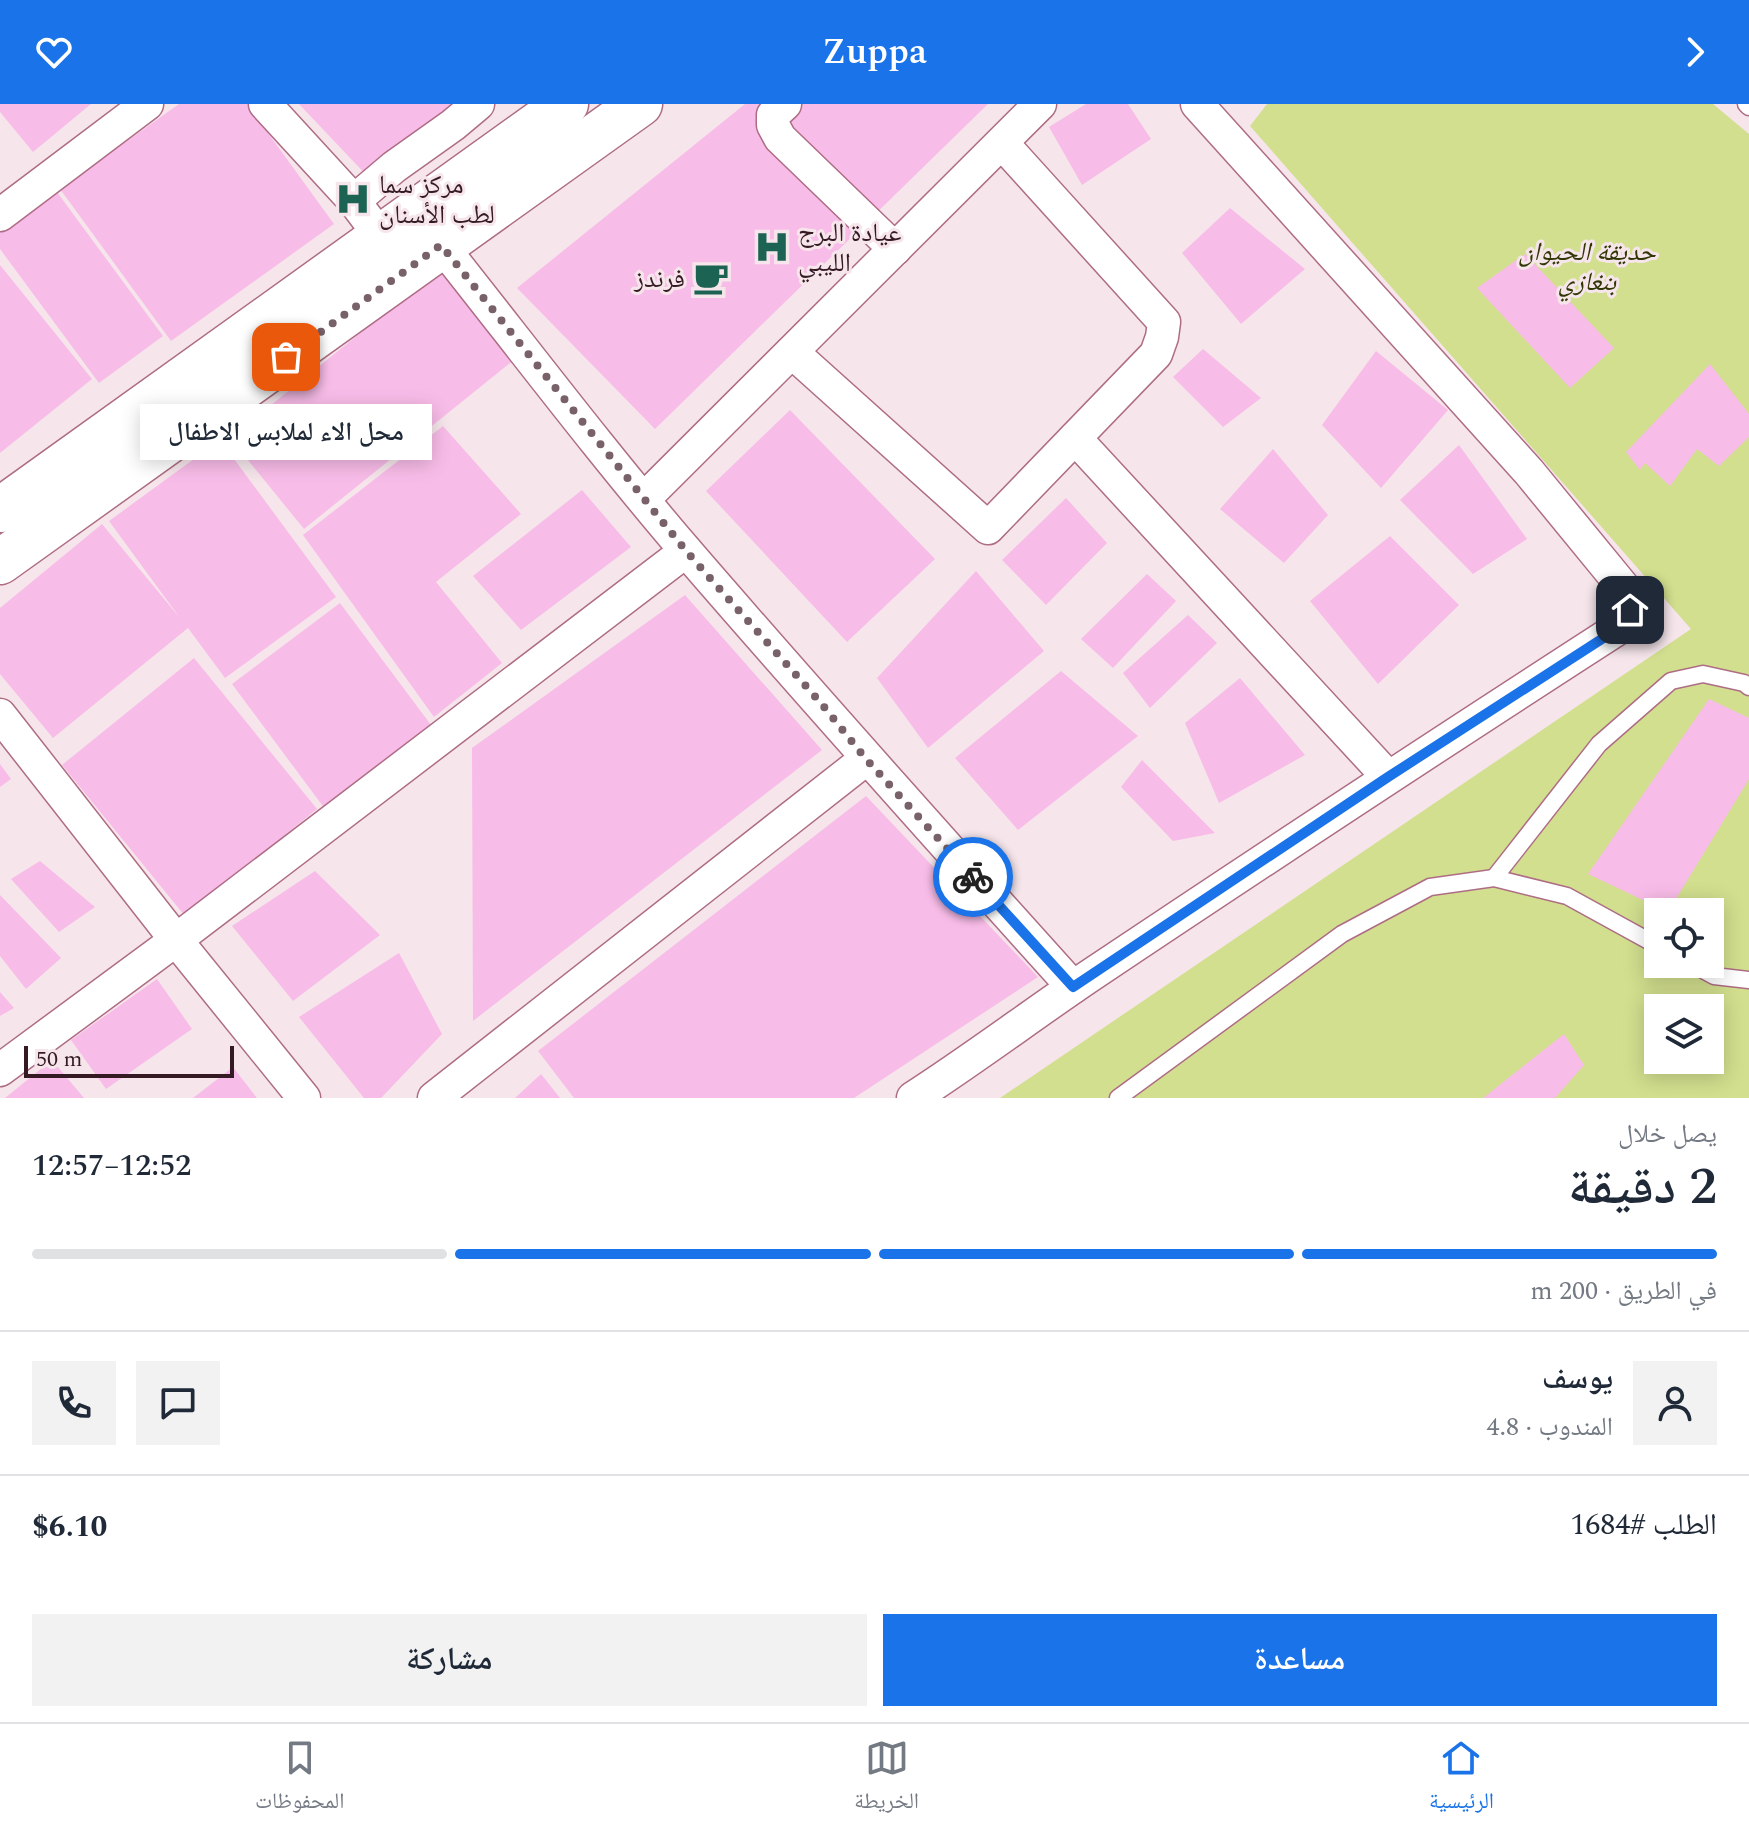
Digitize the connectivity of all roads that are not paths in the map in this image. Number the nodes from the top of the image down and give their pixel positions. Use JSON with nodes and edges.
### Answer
{"nodes":[{"id":1,"x":147,"y":104,"type":"edge"},
{"id":2,"x":265,"y":104,"type":"edge"},
{"id":3,"x":478,"y":104,"type":"edge"},
{"id":4,"x":566,"y":104,"type":"edge"},
{"id":5,"x":640,"y":104,"type":"edge"},
{"id":6,"x":785,"y":104,"type":"edge"},
{"id":7,"x":1040,"y":104,"type":"edge"},
{"id":8,"x":1197,"y":104,"type":"edge"},
{"id":9,"x":1002,"y":143,"type":"junction"},
{"id":10,"x":354,"y":201,"type":"junction"},
{"id":11,"x":0,"y":215,"type":"edge"},
{"id":12,"x":381,"y":237,"type":"junction"},
{"id":13,"x":441,"y":245,"type":"junction"},
{"id":14,"x":895,"y":249,"type":"junction"},
{"id":15,"x":792,"y":352,"type":"junction"},
{"id":16,"x":1075,"y":438,"type":"junction"},
{"id":17,"x":644,"y":499,"type":"junction"},
{"id":18,"x":0,"y":510,"type":"edge"},
{"id":19,"x":686,"y":551,"type":"junction"},
{"id":20,"x":0,"y":562,"type":"edge"},
{"id":21,"x":1749,"y":687,"type":"edge"},
{"id":22,"x":0,"y":715,"type":"edge"},
{"id":23,"x":866,"y":759,"type":"junction"},
{"id":24,"x":1388,"y":777,"type":"junction"},
{"id":25,"x":1494,"y":878,"type":"junction"},
{"id":26,"x":1644,"y":938,"type":"edge"},
{"id":27,"x":176,"y":940,"type":"junction"},
{"id":28,"x":1724,"y":977,"type":"edge"},
{"id":29,"x":1749,"y":980,"type":"edge"},
{"id":30,"x":1073,"y":987,"type":"junction"},
{"id":31,"x":0,"y":1070,"type":"edge"},
{"id":32,"x":304,"y":1098,"type":"edge"},
{"id":33,"x":434,"y":1098,"type":"edge"},
{"id":34,"x":913,"y":1098,"type":"edge"},
{"id":35,"x":1118,"y":1098,"type":"edge"}],
"edges":[{"from":1,"to":11,"type":"street"},
{"from":2,"to":10,"type":"street"},
{"from":3,"to":10,"type":"street"},
{"from":4,"to":12,"type":"main road"},
{"from":5,"to":13,"type":"main road"},
{"from":6,"to":14,"type":"street"},
{"from":7,"to":9,"type":"street"},
{"from":8,"to":24,"type":"street"},
{"from":9,"to":14,"type":"street"},
{"from":9,"to":16,"type":"street"},
{"from":10,"to":12,"type":"street"},
{"from":12,"to":18,"type":"main road"},
{"from":13,"to":17,"type":"street"},
{"from":13,"to":20,"type":"main road"},
{"from":14,"to":15,"type":"street"},
{"from":15,"to":16,"type":"street"},
{"from":15,"to":17,"type":"street"},
{"from":16,"to":24,"type":"street"},
{"from":17,"to":19,"type":"street"},
{"from":19,"to":23,"type":"street"},
{"from":19,"to":27,"type":"street"},
{"from":21,"to":25,"type":"lane"},
{"from":22,"to":27,"type":"street"},
{"from":23,"to":30,"type":"street"},
{"from":23,"to":33,"type":"street"},
{"from":24,"to":30,"type":"street"},
{"from":25,"to":26,"type":"lane"},
{"from":25,"to":35,"type":"lane"},
{"from":27,"to":31,"type":"street"},
{"from":27,"to":32,"type":"street"},
{"from":28,"to":29,"type":"lane"},
{"from":30,"to":34,"type":"street"}]}
